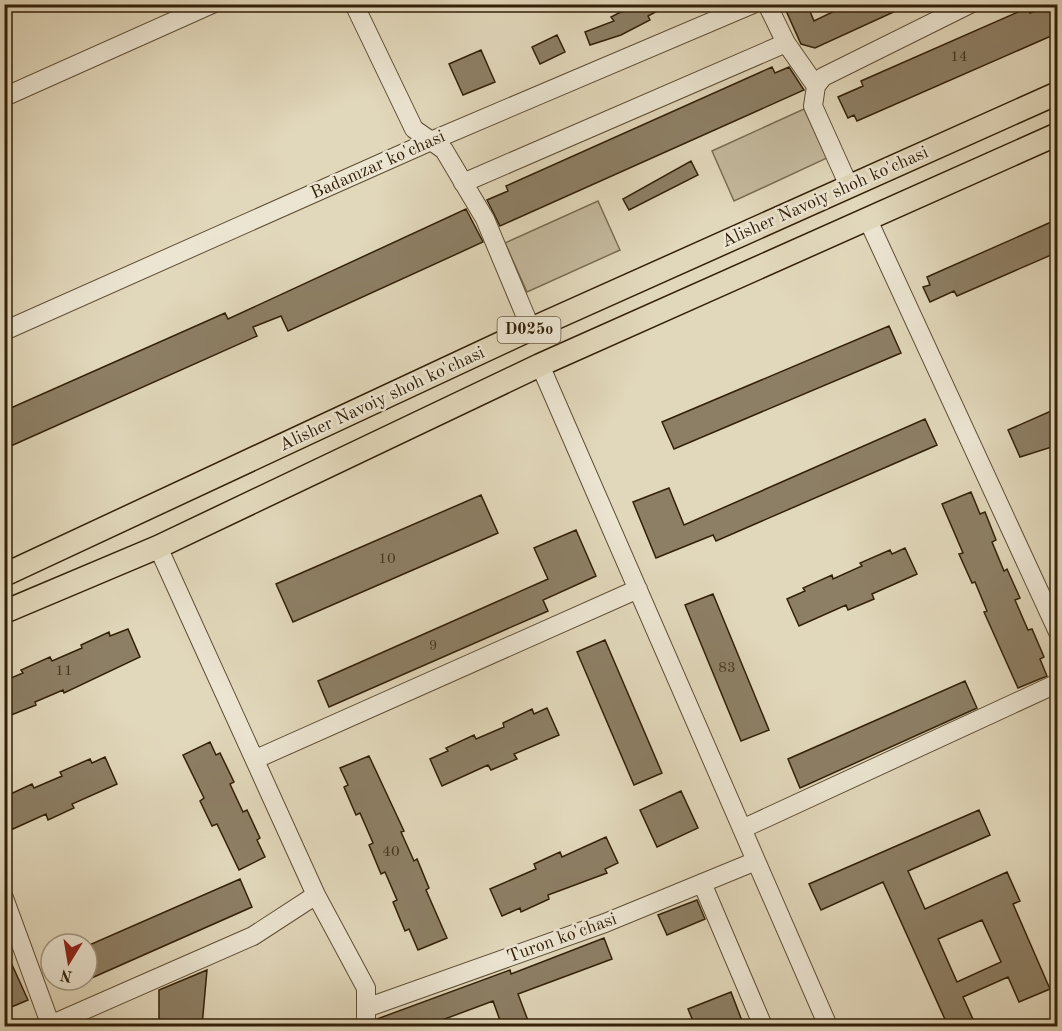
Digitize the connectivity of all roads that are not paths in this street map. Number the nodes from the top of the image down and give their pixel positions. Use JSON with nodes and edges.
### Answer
{"nodes":[{"id":1,"x":212,"y":4,"type":"edge"},
{"id":2,"x":354,"y":4,"type":"edge"},
{"id":3,"x":753,"y":4,"type":"edge"},
{"id":4,"x":767,"y":4,"type":"edge"},
{"id":5,"x":970,"y":4,"type":"edge"},
{"id":6,"x":786,"y":44,"type":"junction"},
{"id":7,"x":816,"y":86,"type":"junction"},
{"id":8,"x":1058,"y":93,"type":"edge"},
{"id":9,"x":4,"y":97,"type":"edge"},
{"id":10,"x":1058,"y":134,"type":"edge"},
{"id":11,"x":431,"y":141,"type":"junction"},
{"id":12,"x":463,"y":183,"type":"junction"},
{"id":13,"x":849,"y":186,"type":"junction"},
{"id":14,"x":868,"y":220,"type":"junction"},
{"id":15,"x":531,"y":329,"type":"junction"},
{"id":16,"x":4,"y":331,"type":"edge"},
{"id":17,"x":540,"y":365,"type":"junction"},
{"id":18,"x":158,"y":547,"type":"junction"},
{"id":19,"x":4,"y":575,"type":"edge"},
{"id":20,"x":638,"y":589,"type":"junction"},
{"id":21,"x":4,"y":612,"type":"edge"},
{"id":22,"x":1058,"y":632,"type":"edge"},
{"id":23,"x":1058,"y":683,"type":"edge"},
{"id":24,"x":256,"y":759,"type":"junction"},
{"id":25,"x":742,"y":829,"type":"junction"},
{"id":26,"x":756,"y":861,"type":"junction"},
{"id":27,"x":702,"y":884,"type":"junction"},
{"id":28,"x":316,"y":896,"type":"junction"},
{"id":29,"x":4,"y":898,"type":"edge"},
{"id":30,"x":366,"y":1008,"type":"junction"},
{"id":31,"x":50,"y":1026,"type":"edge"},
{"id":32,"x":366,"y":1026,"type":"edge"},
{"id":33,"x":763,"y":1026,"type":"edge"},
{"id":34,"x":828,"y":1026,"type":"edge"}],
"edges":[{"from":1,"to":9,"type":"street"},
{"from":2,"to":11,"type":"street"},
{"from":3,"to":11,"type":"street","name":"Badamzar ko'chasi"},
{"from":4,"to":6,"type":"street"},
{"from":5,"to":7,"type":"street"},
{"from":6,"to":7,"type":"street"},
{"from":6,"to":12,"type":"street"},
{"from":7,"to":13,"type":"street"},
{"from":8,"to":13,"type":"main road","name":"Alisher Navoiy shoh ko'chasi","number":"D025o"},
{"from":10,"to":14,"type":"main road","name":"Alisher Navoiy shoh ko'chasi","number":"D025o"},
{"from":11,"to":12,"type":"street"},
{"from":11,"to":16,"type":"street","name":"Badamzar ko'chasi"},
{"from":12,"to":15,"type":"street"},
{"from":13,"to":15,"type":"main road","name":"Alisher Navoiy shoh ko'chasi","number":"D025o"},
{"from":14,"to":17,"type":"main road","name":"Alisher Navoiy shoh ko'chasi","number":"D025o"},
{"from":14,"to":22,"type":"street"},
{"from":15,"to":19,"type":"main road","name":"Alisher Navoiy shoh ko'chasi","number":"D025o"},
{"from":17,"to":18,"type":"main road","name":"Alisher Navoiy shoh ko'chasi","number":"D025o"},
{"from":17,"to":20,"type":"street"},
{"from":18,"to":21,"type":"main road","name":"Alisher Navoiy shoh ko'chasi","number":"D025o"},
{"from":18,"to":24,"type":"street"},
{"from":20,"to":24,"type":"street"},
{"from":20,"to":25,"type":"street"},
{"from":23,"to":25,"type":"street"},
{"from":24,"to":28,"type":"street"},
{"from":25,"to":26,"type":"street"},
{"from":26,"to":27,"type":"street","name":"Turon ko'chasi"},
{"from":26,"to":34,"type":"street"},
{"from":27,"to":30,"type":"street","name":"Turon ko'chasi"},
{"from":27,"to":33,"type":"street"},
{"from":28,"to":30,"type":"street"},
{"from":28,"to":31,"type":"street"},
{"from":29,"to":31,"type":"street"},
{"from":30,"to":32,"type":"street"}]}
